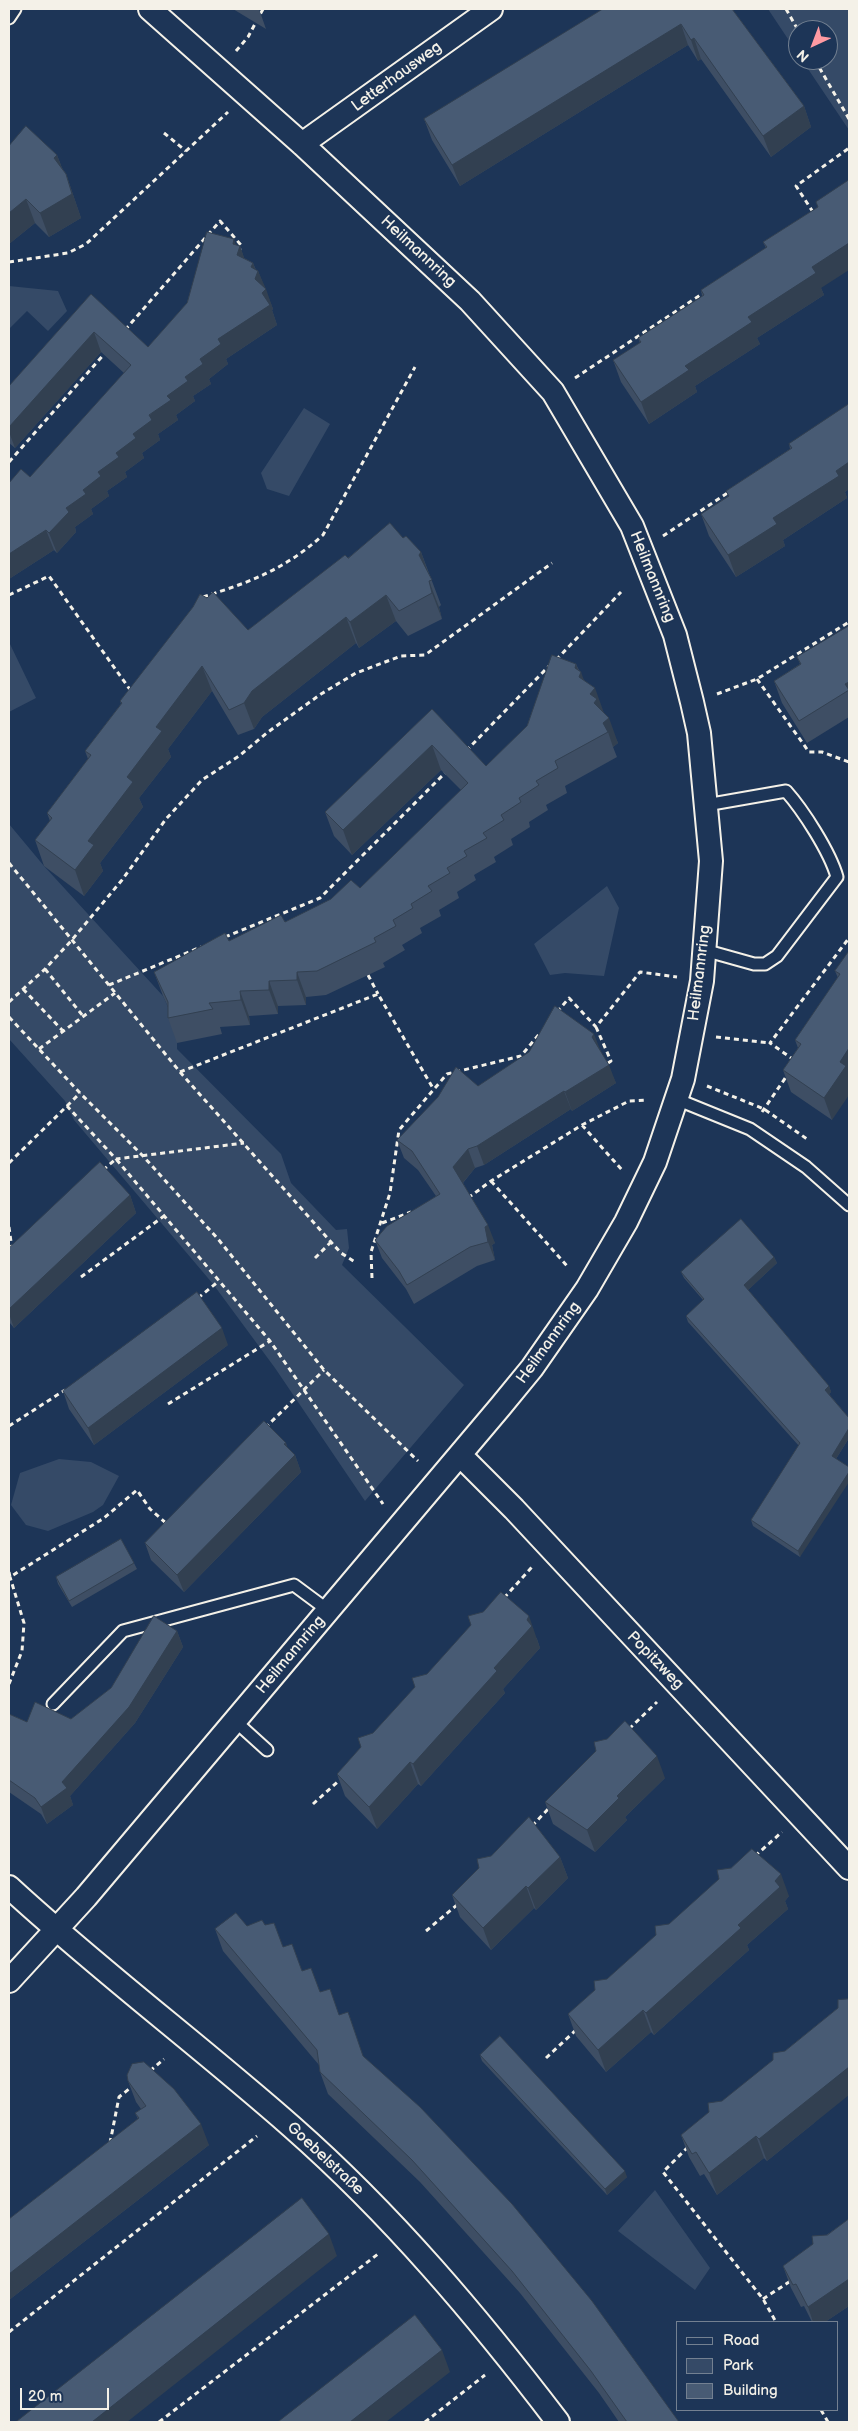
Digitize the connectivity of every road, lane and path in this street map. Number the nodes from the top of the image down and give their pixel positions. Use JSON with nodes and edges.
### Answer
{"nodes":[{"id":1,"x":15,"y":9,"type":"edge"},
{"id":2,"x":150,"y":9,"type":"edge"},
{"id":3,"x":263,"y":9,"type":"edge"},
{"id":4,"x":491,"y":9,"type":"edge"},
{"id":5,"x":786,"y":9,"type":"edge"},
{"id":6,"x":9,"y":18,"type":"edge"},
{"id":7,"x":792,"y":20,"type":"edge"},
{"id":8,"x":822,"y":70,"type":"edge"},
{"id":9,"x":219,"y":71,"type":"junction"},
{"id":10,"x":246,"y":96,"type":"junction"},
{"id":11,"x":849,"y":119,"type":"edge"},
{"id":12,"x":164,"y":133,"type":"dead end"},
{"id":13,"x":302,"y":144,"type":"junction"},
{"id":14,"x":849,"y":148,"type":"edge"},
{"id":15,"x":186,"y":151,"type":"junction"},
{"id":16,"x":817,"y":219,"type":"edge"},
{"id":17,"x":237,"y":258,"type":"edge"},
{"id":18,"x":9,"y":262,"type":"edge"},
{"id":19,"x":711,"y":289,"type":"edge"},
{"id":20,"x":124,"y":331,"type":"edge"},
{"id":21,"x":111,"y":345,"type":"edge"},
{"id":22,"x":415,"y":367,"type":"dead end"},
{"id":23,"x":553,"y":392,"type":"junction"},
{"id":24,"x":9,"y":462,"type":"edge"},
{"id":25,"x":730,"y":491,"type":"edge"},
{"id":26,"x":641,"y":550,"type":"junction"},
{"id":27,"x":552,"y":563,"type":"dead end"},
{"id":28,"x":621,"y":592,"type":"dead end"},
{"id":29,"x":9,"y":595,"type":"edge"},
{"id":30,"x":200,"y":598,"type":"edge"},
{"id":31,"x":849,"y":622,"type":"edge"},
{"id":32,"x":757,"y":679,"type":"junction"},
{"id":33,"x":137,"y":683,"type":"edge"},
{"id":34,"x":692,"y":702,"type":"junction"},
{"id":35,"x":465,"y":753,"type":"edge"},
{"id":36,"x":849,"y":762,"type":"edge"},
{"id":37,"x":451,"y":767,"type":"edge"},
{"id":38,"x":706,"y":805,"type":"junction"},
{"id":39,"x":9,"y":863,"type":"edge"},
{"id":40,"x":320,"y":898,"type":"junction"},
{"id":41,"x":325,"y":905,"type":"edge"},
{"id":42,"x":849,"y":938,"type":"edge"},
{"id":43,"x":218,"y":940,"type":"edge"},
{"id":44,"x":71,"y":942,"type":"junction"},
{"id":45,"x":209,"y":943,"type":"edge"},
{"id":46,"x":704,"y":950,"type":"junction"},
{"id":47,"x":45,"y":969,"type":"junction"},
{"id":48,"x":368,"y":975,"type":"edge"},
{"id":49,"x":702,"y":981,"type":"junction"},
{"id":50,"x":109,"y":985,"type":"junction"},
{"id":51,"x":23,"y":989,"type":"junction"},
{"id":52,"x":115,"y":993,"type":"junction"},
{"id":53,"x":378,"y":994,"type":"junction"},
{"id":54,"x":9,"y":1002,"type":"edge"},
{"id":55,"x":83,"y":1016,"type":"junction"},
{"id":56,"x":9,"y":1017,"type":"edge"},
{"id":57,"x":551,"y":1020,"type":"edge"},
{"id":58,"x":545,"y":1027,"type":"edge"},
{"id":59,"x":596,"y":1027,"type":"junction"},
{"id":60,"x":63,"y":1031,"type":"junction"},
{"id":61,"x":692,"y":1035,"type":"junction"},
{"id":62,"x":770,"y":1043,"type":"junction"},
{"id":63,"x":38,"y":1049,"type":"junction"},
{"id":64,"x":796,"y":1062,"type":"edge"},
{"id":65,"x":605,"y":1066,"type":"edge"},
{"id":66,"x":791,"y":1070,"type":"edge"},
{"id":67,"x":180,"y":1072,"type":"junction"},
{"id":68,"x":434,"y":1090,"type":"junction"},
{"id":69,"x":80,"y":1093,"type":"junction"},
{"id":70,"x":676,"y":1100,"type":"junction"},
{"id":71,"x":67,"y":1106,"type":"junction"},
{"id":72,"x":582,"y":1125,"type":"junction"},
{"id":73,"x":750,"y":1129,"type":"junction"},
{"id":74,"x":244,"y":1144,"type":"junction"},
{"id":75,"x":143,"y":1156,"type":"junction"},
{"id":76,"x":116,"y":1159,"type":"junction"},
{"id":77,"x":9,"y":1163,"type":"edge"},
{"id":78,"x":102,"y":1172,"type":"edge"},
{"id":79,"x":491,"y":1181,"type":"junction"},
{"id":80,"x":641,"y":1191,"type":"junction"},
{"id":81,"x":468,"y":1198,"type":"edge"},
{"id":82,"x":849,"y":1204,"type":"edge"},
{"id":83,"x":412,"y":1212,"type":"edge"},
{"id":84,"x":164,"y":1216,"type":"junction"},
{"id":85,"x":381,"y":1224,"type":"junction"},
{"id":86,"x":9,"y":1227,"type":"edge"},
{"id":87,"x":331,"y":1242,"type":"junction"},
{"id":88,"x":19,"y":1247,"type":"edge"},
{"id":89,"x":315,"y":1258,"type":"dead end"},
{"id":90,"x":356,"y":1262,"type":"dead end"},
{"id":91,"x":81,"y":1277,"type":"dead end"},
{"id":92,"x":372,"y":1278,"type":"dead end"},
{"id":93,"x":219,"y":1281,"type":"junction"},
{"id":94,"x":587,"y":1289,"type":"junction"},
{"id":95,"x":196,"y":1299,"type":"edge"},
{"id":96,"x":270,"y":1341,"type":"junction"},
{"id":97,"x":324,"y":1370,"type":"junction"},
{"id":98,"x":71,"y":1387,"type":"edge"},
{"id":99,"x":303,"y":1389,"type":"junction"},
{"id":100,"x":168,"y":1404,"type":"dead end"},
{"id":101,"x":9,"y":1426,"type":"edge"},
{"id":102,"x":263,"y":1430,"type":"edge"},
{"id":103,"x":460,"y":1455,"type":"junction"},
{"id":104,"x":418,"y":1461,"type":"dead end"},
{"id":105,"x":169,"y":1526,"type":"edge"},
{"id":106,"x":399,"y":1527,"type":"junction"},
{"id":107,"x":549,"y":1548,"type":"junction"},
{"id":108,"x":9,"y":1572,"type":"edge"},
{"id":109,"x":10,"y":1577,"type":"junction"},
{"id":110,"x":500,"y":1602,"type":"edge"},
{"id":111,"x":329,"y":1611,"type":"junction"},
{"id":112,"x":676,"y":1683,"type":"junction"},
{"id":113,"x":9,"y":1684,"type":"edge"},
{"id":114,"x":53,"y":1704,"type":"dead end"},
{"id":115,"x":235,"y":1721,"type":"junction"},
{"id":116,"x":624,"y":1735,"type":"edge"},
{"id":117,"x":267,"y":1750,"type":"dead end"},
{"id":118,"x":348,"y":1772,"type":"edge"},
{"id":119,"x":554,"y":1803,"type":"edge"},
{"id":120,"x":313,"y":1804,"type":"dead end"},
{"id":121,"x":800,"y":1815,"type":"junction"},
{"id":122,"x":526,"y":1831,"type":"edge"},
{"id":123,"x":748,"y":1862,"type":"edge"},
{"id":124,"x":849,"y":1868,"type":"edge"},
{"id":125,"x":9,"y":1887,"type":"edge"},
{"id":126,"x":463,"y":1900,"type":"edge"},
{"id":127,"x":57,"y":1931,"type":"junction"},
{"id":128,"x":426,"y":1931,"type":"dead end"},
{"id":129,"x":9,"y":1981,"type":"edge"},
{"id":130,"x":581,"y":2026,"type":"edge"},
{"id":131,"x":546,"y":2058,"type":"dead end"},
{"id":132,"x":164,"y":2059,"type":"dead end"},
{"id":133,"x":149,"y":2072,"type":"edge"},
{"id":134,"x":141,"y":2078,"type":"edge"},
{"id":135,"x":257,"y":2136,"type":"dead end"},
{"id":136,"x":691,"y":2144,"type":"edge"},
{"id":137,"x":108,"y":2152,"type":"edge"},
{"id":138,"x":378,"y":2254,"type":"dead end"},
{"id":139,"x":795,"y":2278,"type":"edge"},
{"id":140,"x":763,"y":2299,"type":"junction"},
{"id":141,"x":775,"y":2321,"type":"edge"},
{"id":142,"x":9,"y":2332,"type":"edge"},
{"id":143,"x":485,"y":2375,"type":"dead end"},
{"id":144,"x":822,"y":2411,"type":"edge"},
{"id":145,"x":160,"y":2422,"type":"edge"},
{"id":146,"x":425,"y":2422,"type":"edge"},
{"id":147,"x":558,"y":2422,"type":"edge"},
{"id":148,"x":828,"y":2422,"type":"edge"}],
"edges":[{"from":1,"to":6,"type":"lane"},
{"from":2,"to":9,"type":"street","name":"Heilmannring"},
{"from":3,"to":9,"type":"path"},
{"from":4,"to":13,"type":"street","name":"Letterhausweg"},
{"from":5,"to":7,"type":"path"},
{"from":8,"to":11,"type":"path"},
{"from":9,"to":10,"type":"street","name":"Heilmannring"},
{"from":10,"to":13,"type":"street","name":"Heilmannring"},
{"from":10,"to":15,"type":"path"},
{"from":12,"to":15,"type":"path"},
{"from":13,"to":23,"type":"street","name":"Heilmannring"},
{"from":14,"to":16,"type":"path"},
{"from":15,"to":18,"type":"path"},
{"from":17,"to":20,"type":"path"},
{"from":19,"to":23,"type":"path"},
{"from":21,"to":24,"type":"path"},
{"from":22,"to":30,"type":"path"},
{"from":23,"to":26,"type":"street","name":"Heilmannring"},
{"from":25,"to":26,"type":"path"},
{"from":26,"to":34,"type":"street","name":"Heilmannring"},
{"from":27,"to":44,"type":"path"},
{"from":28,"to":35,"type":"path"},
{"from":29,"to":33,"type":"path"},
{"from":31,"to":32,"type":"path"},
{"from":32,"to":34,"type":"path"},
{"from":32,"to":36,"type":"path"},
{"from":34,"to":38,"type":"street","name":"Heilmannring"},
{"from":37,"to":40,"type":"path"},
{"from":38,"to":46,"type":"street","name":"Heilmannring"},
{"from":38,"to":46,"type":"lane"},
{"from":39,"to":44,"type":"path"},
{"from":40,"to":41,"type":"path"},
{"from":40,"to":43,"type":"path"},
{"from":42,"to":62,"type":"path"},
{"from":44,"to":47,"type":"path"},
{"from":44,"to":50,"type":"path"},
{"from":45,"to":50,"type":"path"},
{"from":46,"to":49,"type":"street","name":"Heilmannring"},
{"from":47,"to":51,"type":"path"},
{"from":47,"to":55,"type":"path"},
{"from":48,"to":53,"type":"path"},
{"from":49,"to":59,"type":"path"},
{"from":49,"to":61,"type":"street","name":"Heilmannring"},
{"from":50,"to":52,"type":"path"},
{"from":51,"to":54,"type":"path"},
{"from":51,"to":60,"type":"path"},
{"from":52,"to":55,"type":"path"},
{"from":52,"to":67,"type":"path"},
{"from":53,"to":67,"type":"path"},
{"from":53,"to":68,"type":"path"},
{"from":55,"to":60,"type":"path"},
{"from":56,"to":63,"type":"path"},
{"from":57,"to":59,"type":"path"},
{"from":58,"to":68,"type":"path"},
{"from":59,"to":65,"type":"path"},
{"from":60,"to":63,"type":"path"},
{"from":61,"to":62,"type":"path"},
{"from":61,"to":70,"type":"street","name":"Heilmannring"},
{"from":62,"to":64,"type":"path"},
{"from":63,"to":69,"type":"path"},
{"from":66,"to":73,"type":"path"},
{"from":67,"to":74,"type":"path"},
{"from":68,"to":85,"type":"path"},
{"from":69,"to":71,"type":"path"},
{"from":69,"to":75,"type":"path"},
{"from":70,"to":72,"type":"path"},
{"from":70,"to":73,"type":"lane"},
{"from":70,"to":80,"type":"street","name":"Heilmannring"},
{"from":71,"to":76,"type":"path"},
{"from":71,"to":77,"type":"path"},
{"from":72,"to":79,"type":"path"},
{"from":72,"to":80,"type":"path"},
{"from":73,"to":82,"type":"lane"},
{"from":74,"to":75,"type":"path"},
{"from":74,"to":87,"type":"path"},
{"from":75,"to":76,"type":"path"},
{"from":75,"to":97,"type":"path"},
{"from":76,"to":78,"type":"path"},
{"from":76,"to":84,"type":"path"},
{"from":79,"to":81,"type":"path"},
{"from":79,"to":94,"type":"path"},
{"from":80,"to":94,"type":"street","name":"Heilmannring"},
{"from":83,"to":85,"type":"path"},
{"from":84,"to":91,"type":"path"},
{"from":84,"to":93,"type":"path"},
{"from":85,"to":92,"type":"path"},
{"from":86,"to":88,"type":"path"},
{"from":87,"to":89,"type":"path"},
{"from":87,"to":90,"type":"path"},
{"from":93,"to":95,"type":"path"},
{"from":93,"to":96,"type":"path"},
{"from":94,"to":103,"type":"street","name":"Heilmannring"},
{"from":96,"to":99,"type":"path"},
{"from":96,"to":100,"type":"path"},
{"from":97,"to":99,"type":"path"},
{"from":97,"to":104,"type":"path"},
{"from":98,"to":101,"type":"path"},
{"from":99,"to":102,"type":"path"},
{"from":99,"to":106,"type":"path"},
{"from":103,"to":106,"type":"street","name":"Heilmannring"},
{"from":103,"to":107,"type":"street","name":"Popitzweg"},
{"from":105,"to":109,"type":"path"},
{"from":106,"to":111,"type":"street","name":"Heilmannring"},
{"from":107,"to":110,"type":"path"},
{"from":107,"to":112,"type":"street","name":"Popitzweg"},
{"from":108,"to":109,"type":"path"},
{"from":109,"to":113,"type":"path"},
{"from":111,"to":114,"type":"lane"},
{"from":111,"to":115,"type":"street","name":"Heilmannring"},
{"from":112,"to":116,"type":"path"},
{"from":112,"to":121,"type":"street","name":"Popitzweg"},
{"from":115,"to":117,"type":"lane"},
{"from":115,"to":127,"type":"street","name":"Heilmannring"},
{"from":118,"to":120,"type":"path"},
{"from":119,"to":122,"type":"path"},
{"from":121,"to":123,"type":"path"},
{"from":121,"to":124,"type":"street","name":"Popitzweg"},
{"from":125,"to":127,"type":"street","name":"Goebelstraße"},
{"from":126,"to":128,"type":"path"},
{"from":127,"to":129,"type":"street","name":"Heilmannring"},
{"from":127,"to":147,"type":"street","name":"Goebelstraße"},
{"from":130,"to":131,"type":"path"},
{"from":132,"to":133,"type":"path"},
{"from":134,"to":137,"type":"path"},
{"from":135,"to":142,"type":"path"},
{"from":136,"to":140,"type":"path"},
{"from":138,"to":145,"type":"path"},
{"from":139,"to":140,"type":"path"},
{"from":140,"to":141,"type":"path"},
{"from":143,"to":146,"type":"path"},
{"from":144,"to":148,"type":"path"}]}
